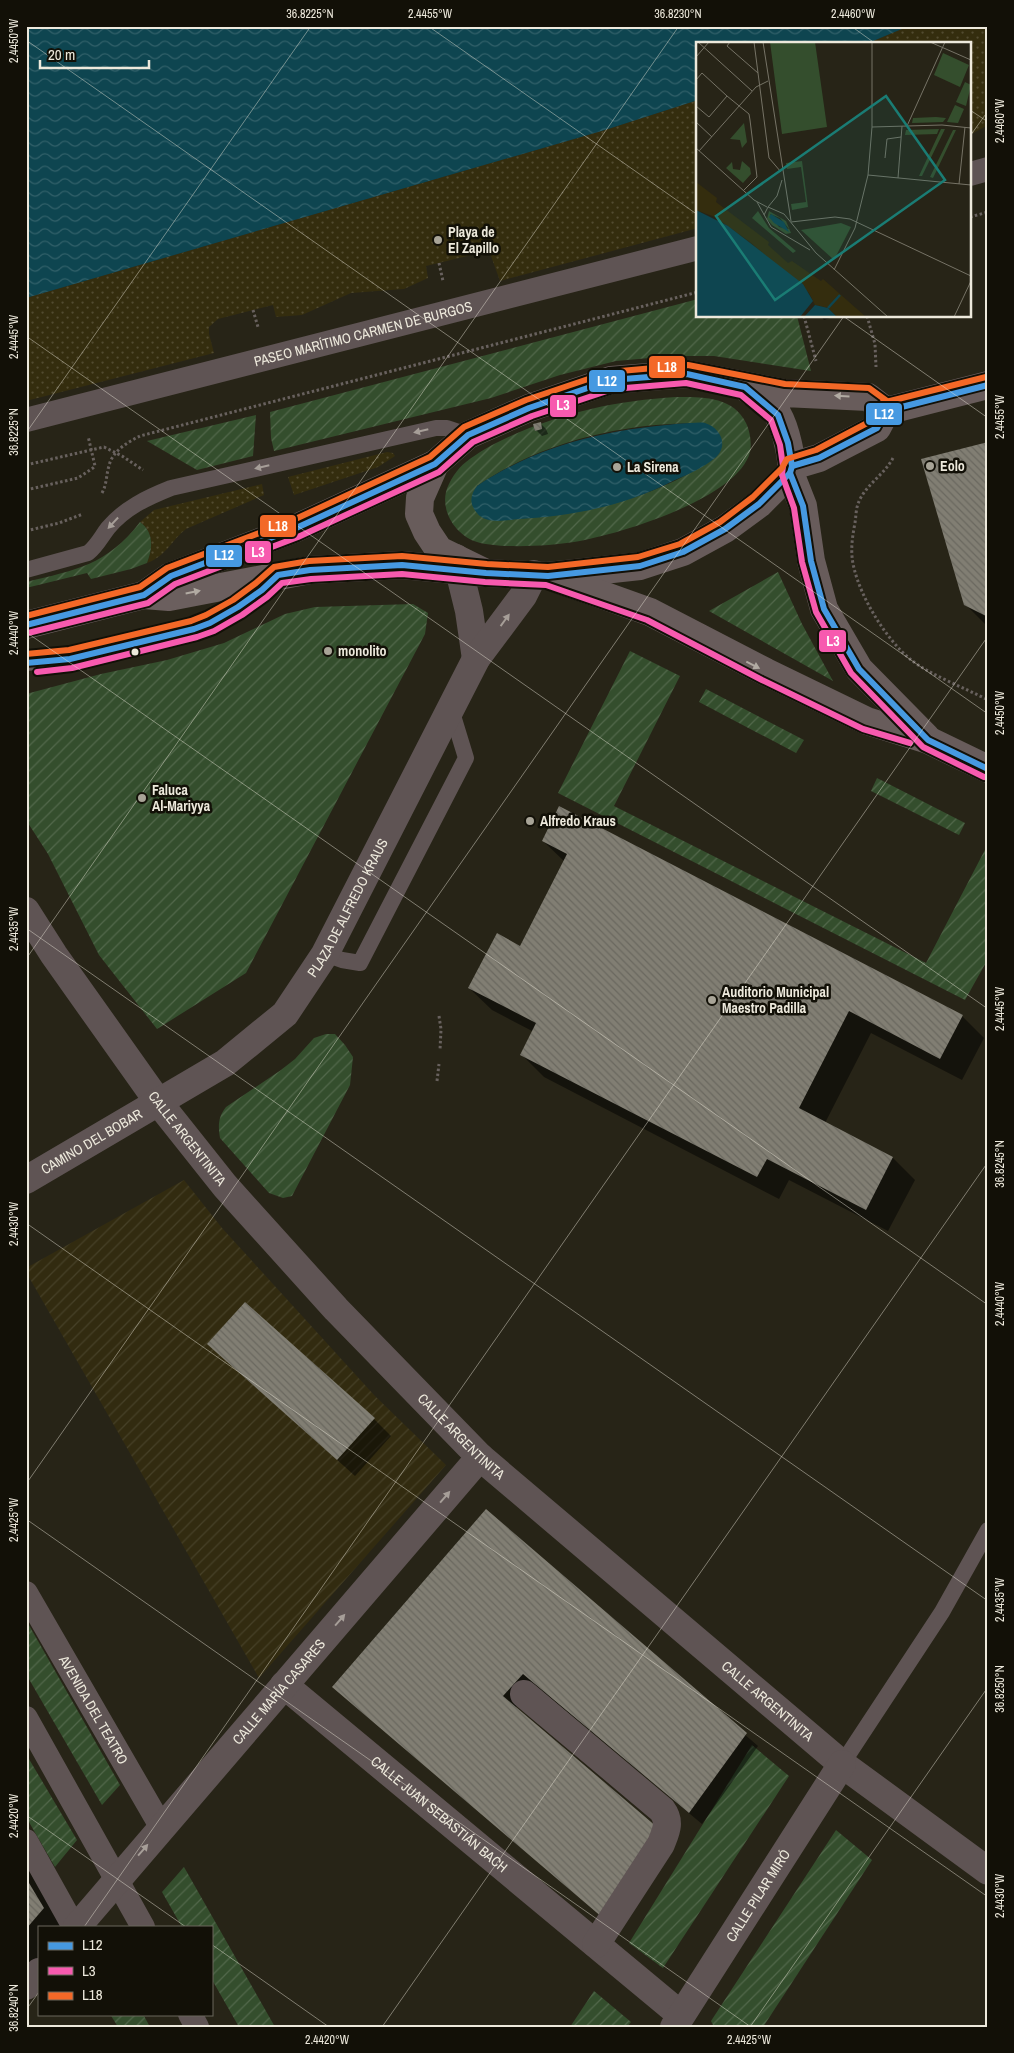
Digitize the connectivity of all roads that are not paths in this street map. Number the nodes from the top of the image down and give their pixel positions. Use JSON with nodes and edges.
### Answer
{"nodes":[{"id":1,"x":988,"y":169,"type":"edge"},
{"id":2,"x":972,"y":173,"type":"edge"},
{"id":3,"x":696,"y":249,"type":"edge"},
{"id":4,"x":988,"y":385,"type":"edge"},
{"id":5,"x":745,"y":387,"type":"junction"},
{"id":6,"x":886,"y":411,"type":"junction"},
{"id":7,"x":26,"y":420,"type":"edge"},
{"id":8,"x":468,"y":435,"type":"junction"},
{"id":9,"x":435,"y":464,"type":"junction"},
{"id":10,"x":791,"y":469,"type":"junction"},
{"id":11,"x":457,"y":565,"type":"junction"},
{"id":12,"x":26,"y":570,"type":"edge"},
{"id":13,"x":541,"y":575,"type":"junction"},
{"id":14,"x":278,"y":576,"type":"junction"},
{"id":15,"x":144,"y":595,"type":"junction"},
{"id":16,"x":26,"y":625,"type":"edge"},
{"id":17,"x":476,"y":659,"type":"junction"},
{"id":18,"x":26,"y":663,"type":"edge"},
{"id":19,"x":451,"y":709,"type":"junction"},
{"id":20,"x":928,"y":740,"type":"junction"},
{"id":21,"x":988,"y":769,"type":"edge"},
{"id":22,"x":26,"y":911,"type":"edge"},
{"id":23,"x":326,"y":954,"type":"junction"},
{"id":24,"x":159,"y":1103,"type":"junction"},
{"id":25,"x":26,"y":1180,"type":"edge"},
{"id":26,"x":480,"y":1457,"type":"junction"},
{"id":27,"x":988,"y":1530,"type":"edge"},
{"id":28,"x":26,"y":1593,"type":"edge"},
{"id":29,"x":284,"y":1685,"type":"junction"},
{"id":30,"x":524,"y":1694,"type":"dead end"},
{"id":31,"x":26,"y":1718,"type":"edge"},
{"id":32,"x":842,"y":1764,"type":"junction"},
{"id":33,"x":162,"y":1828,"type":"junction"},
{"id":34,"x":26,"y":1841,"type":"edge"},
{"id":35,"x":988,"y":1871,"type":"edge"},
{"id":36,"x":117,"y":1879,"type":"junction"},
{"id":37,"x":75,"y":1926,"type":"edge"},
{"id":38,"x":77,"y":1926,"type":"edge"},
{"id":39,"x":142,"y":1926,"type":"edge"},
{"id":40,"x":596,"y":1944,"type":"junction"},
{"id":41,"x":38,"y":1973,"type":"edge"},
{"id":42,"x":26,"y":1986,"type":"edge"},
{"id":43,"x":678,"y":2021,"type":"edge"}],
"edges":[{"from":1,"to":2,"type":"street"},
{"from":3,"to":7,"type":"street","name":"PASEO MARÍTIMO CARMEN DE BURGOS"},
{"from":4,"to":6,"type":"main road"},
{"from":6,"to":5,"type":"main road","one_way":true},
{"from":5,"to":8,"type":"main road"},
{"from":5,"to":10,"type":"main road"},
{"from":6,"to":10,"type":"main road"},
{"from":8,"to":9,"type":"main road"},
{"from":8,"to":12,"type":"lane","one_way":true},
{"from":9,"to":11,"type":"main road"},
{"from":9,"to":15,"type":"main road"},
{"from":10,"to":13,"type":"main road"},
{"from":10,"to":20,"type":"main road"},
{"from":11,"to":13,"type":"main road"},
{"from":11,"to":14,"type":"main road"},
{"from":11,"to":17,"type":"street"},
{"from":17,"to":13,"type":"street","name":"PLAZA DE ALFREDO KRAUS","one_way":true},
{"from":13,"to":20,"type":"main road","one_way":true},
{"from":15,"to":14,"type":"main road","one_way":true},
{"from":14,"to":18,"type":"lane"},
{"from":15,"to":16,"type":"main road"},
{"from":17,"to":19,"type":"street","name":"PLAZA DE ALFREDO KRAUS"},
{"from":19,"to":23,"type":"street","name":"PLAZA DE ALFREDO KRAUS"},
{"from":19,"to":23,"type":"lane"},
{"from":20,"to":21,"type":"main road"},
{"from":22,"to":24,"type":"street","name":"CALLE ARGENTINITA"},
{"from":23,"to":24,"type":"street","name":"PLAZA DE ALFREDO KRAUS"},
{"from":24,"to":25,"type":"street","name":"CAMINO DEL BOBAR"},
{"from":24,"to":26,"type":"street","name":"CALLE ARGENTINITA"},
{"from":29,"to":26,"type":"street","name":"CALLE MARÍA CASARES","one_way":true},
{"from":26,"to":32,"type":"street","name":"CALLE ARGENTINITA"},
{"from":27,"to":32,"type":"lane"},
{"from":28,"to":33,"type":"street","name":"AVENIDA DEL TEATRO"},
{"from":29,"to":33,"type":"street","name":"CALLE MARÍA CASARES"},
{"from":29,"to":40,"type":"street","name":"CALLE JUAN SEBASTIÁN BACH"},
{"from":30,"to":40,"type":"street"},
{"from":31,"to":36,"type":"street"},
{"from":32,"to":35,"type":"street","name":"CALLE ARGENTINITA"},
{"from":32,"to":43,"type":"street","name":"CALLE PILAR MIRÓ"},
{"from":36,"to":33,"type":"street","name":"CALLE MARÍA CASARES","one_way":true},
{"from":34,"to":37,"type":"street"},
{"from":36,"to":38,"type":"street","name":"CALLE MARÍA CASARES"},
{"from":36,"to":39,"type":"street"},
{"from":40,"to":43,"type":"street","name":"CALLE JUAN SEBASTIÁN BACH"},
{"from":41,"to":42,"type":"street"}]}
